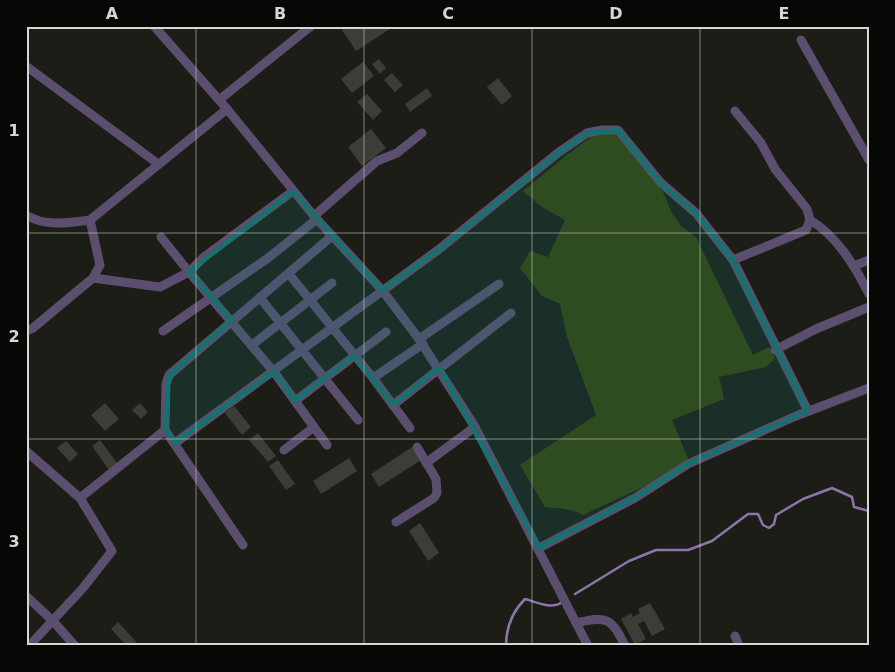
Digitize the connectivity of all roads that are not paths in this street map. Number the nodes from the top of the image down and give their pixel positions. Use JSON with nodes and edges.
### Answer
{"nodes":[{"id":1,"x":154,"y":26,"type":"edge"},
{"id":2,"x":311,"y":26,"type":"edge"},
{"id":3,"x":801,"y":40,"type":"dead end"},
{"id":4,"x":26,"y":66,"type":"edge"},
{"id":5,"x":219,"y":100,"type":"junction"},
{"id":6,"x":227,"y":109,"type":"junction"},
{"id":7,"x":735,"y":110,"type":"dead end"},
{"id":8,"x":422,"y":133,"type":"dead end"},
{"id":9,"x":869,"y":160,"type":"edge"},
{"id":10,"x":158,"y":163,"type":"junction"},
{"id":11,"x":293,"y":191,"type":"junction"},
{"id":12,"x":26,"y":215,"type":"edge"},
{"id":13,"x":316,"y":217,"type":"junction"},
{"id":14,"x":90,"y":220,"type":"junction"},
{"id":15,"x":810,"y":220,"type":"junction"},
{"id":16,"x":332,"y":236,"type":"junction"},
{"id":17,"x":161,"y":237,"type":"dead end"},
{"id":18,"x":733,"y":260,"type":"junction"},
{"id":19,"x":869,"y":260,"type":"edge"},
{"id":20,"x":854,"y":266,"type":"junction"},
{"id":21,"x":189,"y":272,"type":"junction"},
{"id":22,"x":289,"y":274,"type":"junction"},
{"id":23,"x":93,"y":278,"type":"junction"},
{"id":24,"x":332,"y":283,"type":"dead end"},
{"id":25,"x":500,"y":284,"type":"dead end"},
{"id":26,"x":382,"y":290,"type":"junction"},
{"id":27,"x":869,"y":294,"type":"edge"},
{"id":28,"x":210,"y":296,"type":"junction"},
{"id":29,"x":260,"y":299,"type":"junction"},
{"id":30,"x":309,"y":299,"type":"junction"},
{"id":31,"x":869,"y":307,"type":"edge"},
{"id":32,"x":511,"y":313,"type":"dead end"},
{"id":33,"x":231,"y":320,"type":"junction"},
{"id":34,"x":281,"y":323,"type":"junction"},
{"id":35,"x":331,"y":328,"type":"junction"},
{"id":36,"x":26,"y":331,"type":"edge"},
{"id":37,"x":163,"y":331,"type":"dead end"},
{"id":38,"x":386,"y":332,"type":"dead end"},
{"id":39,"x":421,"y":342,"type":"junction"},
{"id":40,"x":252,"y":345,"type":"junction"},
{"id":41,"x":301,"y":350,"type":"junction"},
{"id":42,"x":776,"y":350,"type":"junction"},
{"id":43,"x":354,"y":356,"type":"junction"},
{"id":44,"x":439,"y":368,"type":"junction"},
{"id":45,"x":274,"y":372,"type":"junction"},
{"id":46,"x":373,"y":378,"type":"junction"},
{"id":47,"x":325,"y":379,"type":"junction"},
{"id":48,"x":869,"y":388,"type":"edge"},
{"id":49,"x":295,"y":401,"type":"junction"},
{"id":50,"x":393,"y":405,"type":"junction"},
{"id":51,"x":808,"y":411,"type":"junction"},
{"id":52,"x":358,"y":420,"type":"dead end"},
{"id":53,"x":314,"y":427,"type":"junction"},
{"id":54,"x":475,"y":427,"type":"junction"},
{"id":55,"x":410,"y":428,"type":"dead end"},
{"id":56,"x":165,"y":430,"type":"junction"},
{"id":57,"x":175,"y":443,"type":"junction"},
{"id":58,"x":328,"y":444,"type":"dead end"},
{"id":59,"x":417,"y":447,"type":"dead end"},
{"id":60,"x":284,"y":450,"type":"dead end"},
{"id":61,"x":26,"y":451,"type":"edge"},
{"id":62,"x":426,"y":463,"type":"junction"},
{"id":63,"x":80,"y":498,"type":"junction"},
{"id":64,"x":396,"y":522,"type":"dead end"},
{"id":65,"x":243,"y":545,"type":"dead end"},
{"id":66,"x":539,"y":548,"type":"junction"},
{"id":67,"x":26,"y":596,"type":"edge"},
{"id":68,"x":53,"y":621,"type":"junction"},
{"id":69,"x":576,"y":623,"type":"junction"},
{"id":70,"x":735,"y":636,"type":"dead end"},
{"id":71,"x":29,"y":646,"type":"edge"},
{"id":72,"x":75,"y":646,"type":"edge"},
{"id":73,"x":588,"y":646,"type":"edge"},
{"id":74,"x":624,"y":646,"type":"edge"},
{"id":75,"x":739,"y":646,"type":"edge"}],
"edges":[{"from":1,"to":5,"type":"street"},
{"from":2,"to":5,"type":"street"},
{"from":3,"to":9,"type":"street"},
{"from":4,"to":10,"type":"street"},
{"from":5,"to":6,"type":"street"},
{"from":6,"to":10,"type":"street"},
{"from":6,"to":11,"type":"street"},
{"from":7,"to":15,"type":"street"},
{"from":8,"to":13,"type":"street"},
{"from":10,"to":14,"type":"street"},
{"from":11,"to":13,"type":"street"},
{"from":11,"to":21,"type":"street"},
{"from":12,"to":14,"type":"street"},
{"from":13,"to":16,"type":"street"},
{"from":13,"to":28,"type":"street"},
{"from":14,"to":23,"type":"street"},
{"from":15,"to":18,"type":"street"},
{"from":15,"to":20,"type":"street"},
{"from":16,"to":22,"type":"street"},
{"from":16,"to":26,"type":"street"},
{"from":17,"to":21,"type":"street"},
{"from":18,"to":26,"type":"street"},
{"from":18,"to":42,"type":"street"},
{"from":19,"to":20,"type":"street"},
{"from":20,"to":27,"type":"street"},
{"from":21,"to":23,"type":"street"},
{"from":21,"to":28,"type":"street"},
{"from":22,"to":29,"type":"street"},
{"from":22,"to":30,"type":"street"},
{"from":23,"to":36,"type":"street"},
{"from":24,"to":30,"type":"street"},
{"from":25,"to":39,"type":"street"},
{"from":26,"to":35,"type":"street"},
{"from":26,"to":39,"type":"street"},
{"from":28,"to":33,"type":"street"},
{"from":28,"to":37,"type":"street"},
{"from":29,"to":33,"type":"street"},
{"from":29,"to":34,"type":"street"},
{"from":30,"to":34,"type":"street"},
{"from":30,"to":35,"type":"street"},
{"from":31,"to":42,"type":"street"},
{"from":32,"to":44,"type":"street"},
{"from":33,"to":40,"type":"street"},
{"from":33,"to":56,"type":"street"},
{"from":34,"to":40,"type":"street"},
{"from":34,"to":41,"type":"street"},
{"from":35,"to":41,"type":"street"},
{"from":35,"to":43,"type":"street"},
{"from":38,"to":43,"type":"street"},
{"from":39,"to":44,"type":"street"},
{"from":39,"to":46,"type":"street"},
{"from":40,"to":45,"type":"street"},
{"from":41,"to":45,"type":"street"},
{"from":41,"to":47,"type":"street"},
{"from":42,"to":51,"type":"street"},
{"from":43,"to":46,"type":"street"},
{"from":43,"to":47,"type":"street"},
{"from":44,"to":50,"type":"street"},
{"from":44,"to":54,"type":"street"},
{"from":45,"to":49,"type":"street"},
{"from":45,"to":57,"type":"street"},
{"from":46,"to":50,"type":"street"},
{"from":47,"to":49,"type":"street"},
{"from":47,"to":52,"type":"street"},
{"from":48,"to":51,"type":"street"},
{"from":49,"to":53,"type":"street"},
{"from":50,"to":55,"type":"street"},
{"from":51,"to":66,"type":"street"},
{"from":53,"to":58,"type":"street"},
{"from":53,"to":60,"type":"street"},
{"from":54,"to":62,"type":"street"},
{"from":54,"to":66,"type":"street"},
{"from":56,"to":57,"type":"street"},
{"from":56,"to":63,"type":"street"},
{"from":57,"to":65,"type":"street"},
{"from":59,"to":62,"type":"street"},
{"from":61,"to":63,"type":"street"},
{"from":62,"to":64,"type":"street"},
{"from":63,"to":68,"type":"street"},
{"from":66,"to":69,"type":"street"},
{"from":67,"to":68,"type":"street"},
{"from":68,"to":71,"type":"street"},
{"from":68,"to":72,"type":"street"},
{"from":69,"to":73,"type":"street"},
{"from":69,"to":74,"type":"street"},
{"from":70,"to":75,"type":"street"}]}
